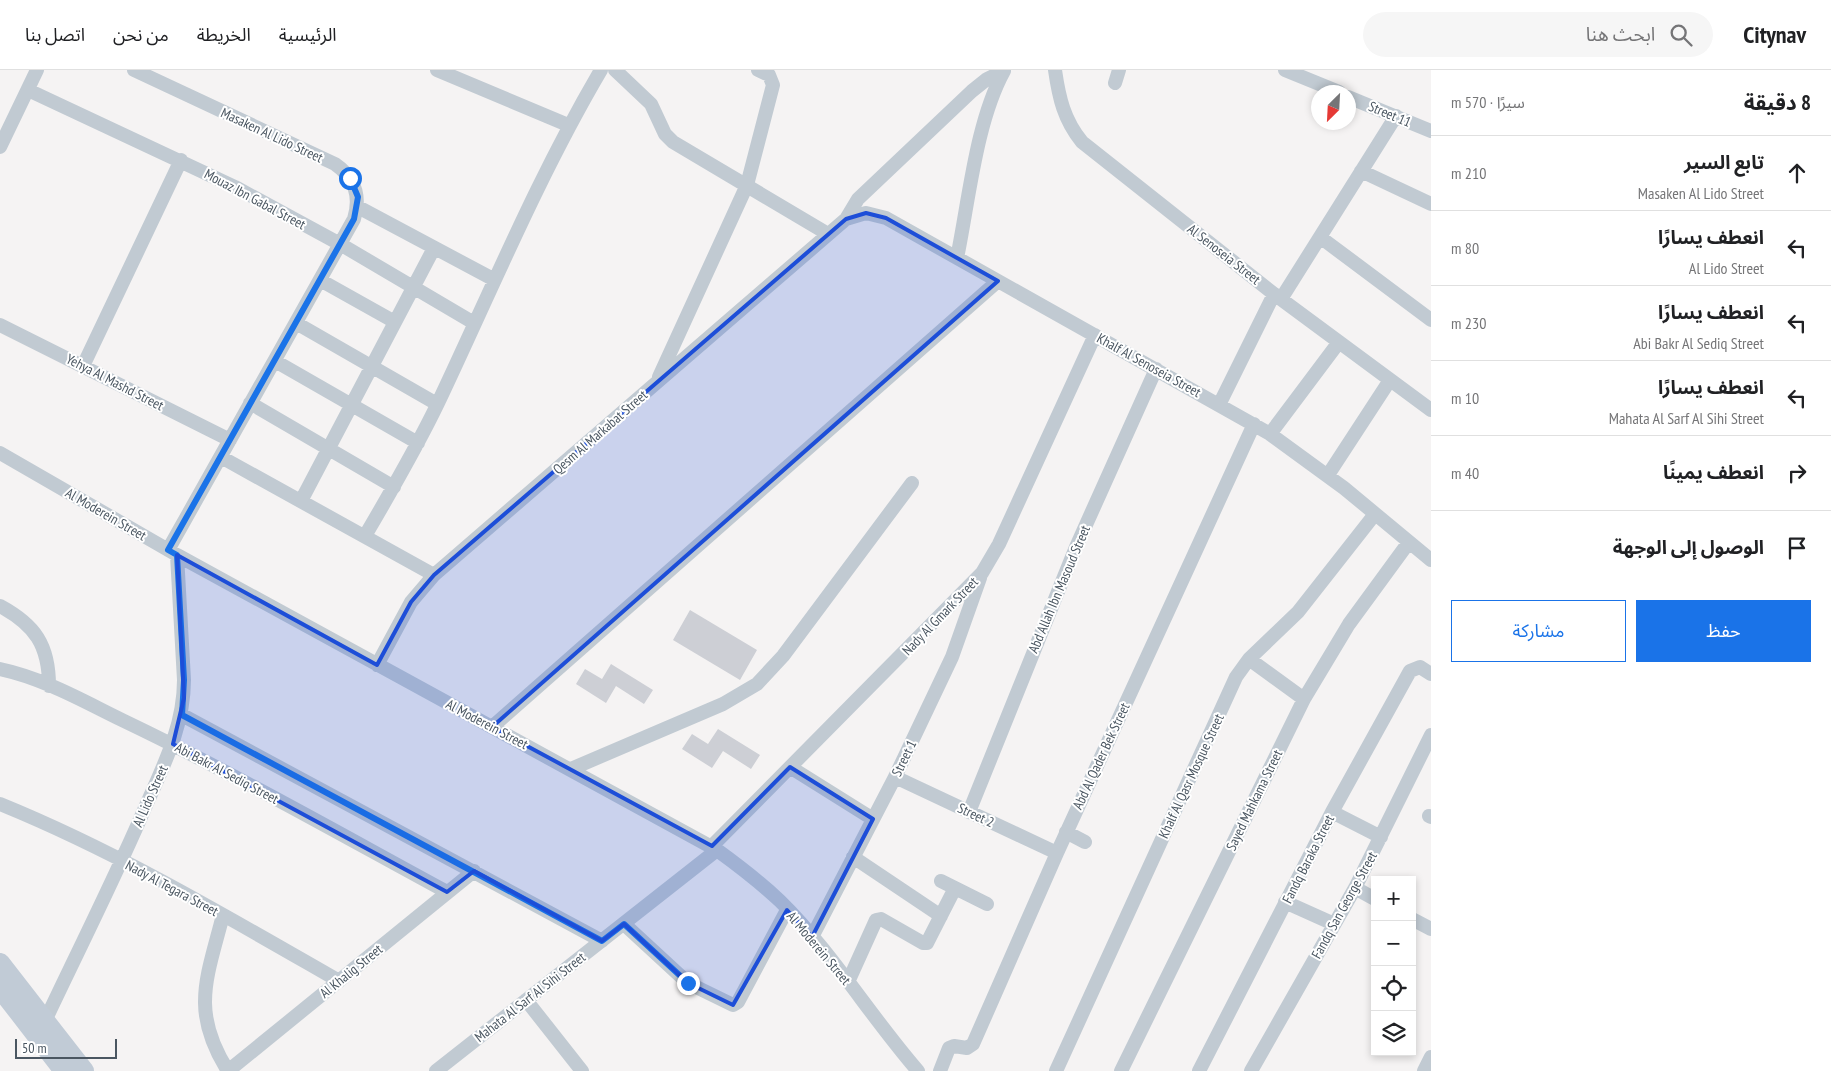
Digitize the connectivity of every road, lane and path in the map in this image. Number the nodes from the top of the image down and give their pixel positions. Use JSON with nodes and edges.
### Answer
{"nodes":[{"id":1,"x":37,"y":70,"type":"edge"},
{"id":2,"x":134,"y":70,"type":"edge"},
{"id":3,"x":437,"y":70,"type":"edge"},
{"id":4,"x":601,"y":70,"type":"edge"},
{"id":5,"x":615,"y":70,"type":"edge"},
{"id":6,"x":758,"y":70,"type":"edge"},
{"id":7,"x":1004,"y":70,"type":"edge"},
{"id":8,"x":1055,"y":70,"type":"edge"},
{"id":9,"x":1285,"y":70,"type":"edge"},
{"id":10,"x":1322,"y":85,"type":"edge"},
{"id":11,"x":28,"y":90,"type":"junction"},
{"id":12,"x":1356,"y":100,"type":"edge"},
{"id":13,"x":1396,"y":116,"type":"junction"},
{"id":14,"x":568,"y":125,"type":"junction"},
{"id":15,"x":1431,"y":131,"type":"edge"},
{"id":16,"x":0,"y":147,"type":"edge"},
{"id":17,"x":181,"y":160,"type":"junction"},
{"id":18,"x":1361,"y":171,"type":"junction"},
{"id":19,"x":747,"y":184,"type":"junction"},
{"id":20,"x":1431,"y":204,"type":"edge"},
{"id":21,"x":358,"y":207,"type":"junction"},
{"id":22,"x":846,"y":219,"type":"junction"},
{"id":23,"x":828,"y":234,"type":"junction"},
{"id":24,"x":1320,"y":237,"type":"junction"},
{"id":25,"x":340,"y":244,"type":"junction"},
{"id":26,"x":434,"y":248,"type":"junction"},
{"id":27,"x":957,"y":258,"type":"junction"},
{"id":28,"x":493,"y":279,"type":"junction"},
{"id":29,"x":320,"y":280,"type":"junction"},
{"id":30,"x":998,"y":281,"type":"junction"},
{"id":31,"x":414,"y":286,"type":"junction"},
{"id":32,"x":1278,"y":296,"type":"junction"},
{"id":33,"x":1431,"y":320,"type":"edge"},
{"id":34,"x":395,"y":322,"type":"junction"},
{"id":35,"x":296,"y":323,"type":"junction"},
{"id":36,"x":474,"y":323,"type":"junction"},
{"id":37,"x":0,"y":325,"type":"edge"},
{"id":38,"x":1095,"y":335,"type":"junction"},
{"id":39,"x":1339,"y":342,"type":"junction"},
{"id":40,"x":275,"y":361,"type":"junction"},
{"id":41,"x":83,"y":366,"type":"junction"},
{"id":42,"x":372,"y":367,"type":"junction"},
{"id":43,"x":1156,"y":370,"type":"junction"},
{"id":44,"x":1390,"y":380,"type":"junction"},
{"id":45,"x":657,"y":383,"type":"junction"},
{"id":46,"x":250,"y":403,"type":"junction"},
{"id":47,"x":437,"y":404,"type":"junction"},
{"id":48,"x":352,"y":405,"type":"junction"},
{"id":49,"x":1219,"y":405,"type":"junction"},
{"id":50,"x":1431,"y":410,"type":"edge"},
{"id":51,"x":1254,"y":424,"type":"junction"},
{"id":52,"x":1270,"y":434,"type":"junction"},
{"id":53,"x":230,"y":440,"type":"junction"},
{"id":54,"x":418,"y":443,"type":"junction"},
{"id":55,"x":329,"y":449,"type":"junction"},
{"id":56,"x":0,"y":453,"type":"edge"},
{"id":57,"x":221,"y":457,"type":"junction"},
{"id":58,"x":1328,"y":475,"type":"junction"},
{"id":59,"x":912,"y":483,"type":"dead end"},
{"id":60,"x":394,"y":487,"type":"junction"},
{"id":61,"x":302,"y":501,"type":"junction"},
{"id":62,"x":1375,"y":514,"type":"junction"},
{"id":63,"x":364,"y":536,"type":"junction"},
{"id":64,"x":1409,"y":542,"type":"junction"},
{"id":65,"x":172,"y":553,"type":"junction"},
{"id":66,"x":1431,"y":560,"type":"edge"},
{"id":67,"x":982,"y":573,"type":"junction"},
{"id":68,"x":434,"y":575,"type":"junction"},
{"id":69,"x":0,"y":606,"type":"edge"},
{"id":70,"x":1249,"y":659,"type":"junction"},
{"id":71,"x":378,"y":665,"type":"junction"},
{"id":72,"x":0,"y":669,"type":"edge"},
{"id":73,"x":1431,"y":674,"type":"edge"},
{"id":74,"x":50,"y":686,"type":"junction"},
{"id":75,"x":1304,"y":699,"type":"junction"},
{"id":76,"x":182,"y":715,"type":"junction"},
{"id":77,"x":492,"y":727,"type":"junction"},
{"id":78,"x":1431,"y":735,"type":"edge"},
{"id":79,"x":173,"y":744,"type":"junction"},
{"id":80,"x":790,"y":767,"type":"junction"},
{"id":81,"x":571,"y":769,"type":"junction"},
{"id":82,"x":895,"y":777,"type":"junction"},
{"id":83,"x":0,"y":804,"type":"edge"},
{"id":84,"x":969,"y":812,"type":"junction"},
{"id":85,"x":1332,"y":812,"type":"junction"},
{"id":86,"x":873,"y":819,"type":"junction"},
{"id":87,"x":1066,"y":832,"type":"junction"},
{"id":88,"x":1381,"y":837,"type":"junction"},
{"id":89,"x":1085,"y":842,"type":"dead end"},
{"id":90,"x":714,"y":848,"type":"junction"},
{"id":91,"x":1057,"y":853,"type":"junction"},
{"id":92,"x":853,"y":857,"type":"junction"},
{"id":93,"x":122,"y":861,"type":"junction"},
{"id":94,"x":474,"y":871,"type":"junction"},
{"id":95,"x":941,"y":881,"type":"dead end"},
{"id":96,"x":955,"y":888,"type":"junction"},
{"id":97,"x":1355,"y":888,"type":"junction"},
{"id":98,"x":448,"y":892,"type":"junction"},
{"id":99,"x":1371,"y":897,"type":"edge"},
{"id":100,"x":1285,"y":902,"type":"junction"},
{"id":101,"x":987,"y":904,"type":"dead end"},
{"id":102,"x":787,"y":910,"type":"junction"},
{"id":103,"x":223,"y":915,"type":"junction"},
{"id":104,"x":941,"y":916,"type":"junction"},
{"id":105,"x":1416,"y":921,"type":"edge"},
{"id":106,"x":624,"y":924,"type":"junction"},
{"id":107,"x":1334,"y":924,"type":"junction"},
{"id":108,"x":1431,"y":929,"type":"edge"},
{"id":109,"x":812,"y":937,"type":"junction"},
{"id":110,"x":602,"y":941,"type":"junction"},
{"id":111,"x":0,"y":963,"type":"edge"},
{"id":112,"x":339,"y":981,"type":"junction"},
{"id":113,"x":848,"y":982,"type":"junction"},
{"id":114,"x":0,"y":988,"type":"edge"},
{"id":115,"x":526,"y":1000,"type":"junction"},
{"id":116,"x":45,"y":1021,"type":"junction"},
{"id":117,"x":1431,"y":1057,"type":"edge"},
{"id":118,"x":915,"y":1069,"type":"edge"},
{"id":119,"x":64,"y":1071,"type":"edge"},
{"id":120,"x":84,"y":1071,"type":"edge"},
{"id":121,"x":228,"y":1071,"type":"edge"},
{"id":122,"x":436,"y":1071,"type":"edge"},
{"id":123,"x":582,"y":1071,"type":"edge"},
{"id":124,"x":940,"y":1071,"type":"edge"},
{"id":125,"x":1056,"y":1071,"type":"edge"},
{"id":126,"x":1120,"y":1071,"type":"edge"},
{"id":127,"x":1199,"y":1071,"type":"edge"},
{"id":128,"x":1251,"y":1071,"type":"edge"},
{"id":129,"x":1424,"y":1071,"type":"edge"}],
"edges":[{"from":1,"to":11,"type":"street"},
{"from":2,"to":21,"type":"street","name":"Masaken Al Lido Street"},
{"from":3,"to":14,"type":"street"},
{"from":4,"to":14,"type":"street"},
{"from":5,"to":19,"type":"street"},
{"from":6,"to":19,"type":"street"},
{"from":7,"to":22,"type":"street"},
{"from":7,"to":27,"type":"street"},
{"from":8,"to":32,"type":"street","name":"Al Senoseia Street"},
{"from":9,"to":10,"type":"street"},
{"from":11,"to":16,"type":"street"},
{"from":11,"to":17,"type":"street","name":"Mouaz Ibn Gabal Street"},
{"from":12,"to":13,"type":"street","name":"Street 11"},
{"from":13,"to":15,"type":"street","name":"Street 11"},
{"from":13,"to":18,"type":"street"},
{"from":14,"to":28,"type":"street"},
{"from":17,"to":25,"type":"street","name":"Mouaz Ibn Gabal Street"},
{"from":17,"to":41,"type":"street"},
{"from":18,"to":20,"type":"street"},
{"from":18,"to":24,"type":"street"},
{"from":19,"to":23,"type":"street"},
{"from":19,"to":45,"type":"street"},
{"from":21,"to":25,"type":"street"},
{"from":21,"to":26,"type":"street"},
{"from":22,"to":23,"type":"street","name":"Qesm Al Markabat Street"},
{"from":22,"to":27,"type":"street","name":"Khalf Al Senoseia Street"},
{"from":23,"to":45,"type":"street","name":"Qesm Al Markabat Street"},
{"from":24,"to":32,"type":"street"},
{"from":24,"to":33,"type":"street"},
{"from":25,"to":29,"type":"street"},
{"from":25,"to":31,"type":"street","name":"Mouaz Ibn Gabal Street"},
{"from":26,"to":28,"type":"street"},
{"from":26,"to":31,"type":"street"},
{"from":27,"to":30,"type":"street","name":"Khalf Al Senoseia Street"},
{"from":28,"to":36,"type":"street"},
{"from":29,"to":34,"type":"street"},
{"from":29,"to":35,"type":"street"},
{"from":30,"to":38,"type":"street","name":"Khalf Al Senoseia Street"},
{"from":30,"to":77,"type":"street"},
{"from":31,"to":34,"type":"street"},
{"from":31,"to":36,"type":"street","name":"Mouaz Ibn Gabal Street"},
{"from":32,"to":39,"type":"street","name":"Al Senoseia Street"},
{"from":32,"to":49,"type":"street"},
{"from":34,"to":42,"type":"street"},
{"from":35,"to":40,"type":"street"},
{"from":35,"to":42,"type":"street"},
{"from":36,"to":47,"type":"street"},
{"from":37,"to":41,"type":"street","name":"Yehya Al Mashd Street"},
{"from":38,"to":43,"type":"street","name":"Khalf Al Senoseia Street"},
{"from":38,"to":67,"type":"street","name":"Nady Al Gmark Street"},
{"from":39,"to":44,"type":"street","name":"Al Senoseia Street"},
{"from":39,"to":52,"type":"street"},
{"from":40,"to":46,"type":"street"},
{"from":40,"to":48,"type":"street"},
{"from":41,"to":53,"type":"street","name":"Yehya Al Mashd Street"},
{"from":42,"to":47,"type":"street"},
{"from":42,"to":48,"type":"street"},
{"from":43,"to":49,"type":"street","name":"Khalf Al Senoseia Street"},
{"from":43,"to":84,"type":"street","name":"Abd Allah Ibn Masoud Street"},
{"from":44,"to":50,"type":"street","name":"Al Senoseia Street"},
{"from":44,"to":58,"type":"street"},
{"from":45,"to":68,"type":"street","name":"Qesm Al Markabat Street"},
{"from":46,"to":53,"type":"street"},
{"from":46,"to":55,"type":"street"},
{"from":47,"to":54,"type":"street"},
{"from":48,"to":54,"type":"street"},
{"from":48,"to":55,"type":"street"},
{"from":49,"to":51,"type":"street","name":"Khalf Al Senoseia Street"},
{"from":51,"to":52,"type":"street","name":"Khalf Al Senoseia Street"},
{"from":51,"to":87,"type":"street","name":"Abd Al Qader Bek Street"},
{"from":52,"to":58,"type":"street","name":"Khalf Al Senoseia Street"},
{"from":53,"to":57,"type":"street"},
{"from":54,"to":60,"type":"street"},
{"from":55,"to":60,"type":"street"},
{"from":55,"to":61,"type":"street"},
{"from":56,"to":65,"type":"street","name":"Al Moderein Street"},
{"from":57,"to":61,"type":"street"},
{"from":57,"to":65,"type":"street"},
{"from":58,"to":62,"type":"street","name":"Khalf Al Senoseia Street"},
{"from":59,"to":81,"type":"street"},
{"from":60,"to":63,"type":"street"},
{"from":61,"to":63,"type":"street"},
{"from":62,"to":64,"type":"street","name":"Khalf Al Senoseia Street"},
{"from":62,"to":70,"type":"street","name":"Khalf Al Qasr Mosque Street"},
{"from":63,"to":68,"type":"street"},
{"from":64,"to":66,"type":"street","name":"Khalf Al Senoseia Street"},
{"from":64,"to":75,"type":"street","name":"Sayed Mahkama Street"},
{"from":65,"to":71,"type":"street","name":"Al Moderein Street"},
{"from":65,"to":76,"type":"street","name":"Al Lido Street"},
{"from":67,"to":80,"type":"street","name":"Nady Al Gmark Street"},
{"from":67,"to":82,"type":"street","name":"Street 1"},
{"from":68,"to":71,"type":"street","name":"Qesm Al Markabat Street"},
{"from":69,"to":74,"type":"street"},
{"from":70,"to":75,"type":"street"},
{"from":70,"to":125,"type":"street","name":"Khalf Al Qasr Mosque Street"},
{"from":71,"to":77,"type":"street","name":"Al Moderein Street"},
{"from":72,"to":74,"type":"street","name":"Abi Bakr Al Sediq Street"},
{"from":73,"to":85,"type":"street","name":"Fandq Baraka Street"},
{"from":74,"to":79,"type":"street","name":"Abi Bakr Al Sediq Street"},
{"from":75,"to":126,"type":"street","name":"Sayed Mahkama Street"},
{"from":76,"to":79,"type":"street","name":"Al Lido Street"},
{"from":76,"to":94,"type":"street"},
{"from":77,"to":81,"type":"street","name":"Al Moderein Street"},
{"from":78,"to":88,"type":"street","name":"Fandq San George Street"},
{"from":79,"to":93,"type":"street","name":"Al Lido Street"},
{"from":79,"to":98,"type":"street","name":"Abi Bakr Al Sediq Street"},
{"from":80,"to":86,"type":"street"},
{"from":80,"to":90,"type":"street","name":"Nady Al Gmark Street"},
{"from":81,"to":90,"type":"street","name":"Al Moderein Street"},
{"from":82,"to":84,"type":"street","name":"Street 2"},
{"from":82,"to":86,"type":"street","name":"Street 1"},
{"from":83,"to":93,"type":"street","name":"Nady Al Tegara Street"},
{"from":84,"to":91,"type":"street","name":"Street 2"},
{"from":85,"to":88,"type":"street"},
{"from":85,"to":100,"type":"street","name":"Fandq Baraka Street"},
{"from":86,"to":92,"type":"street","name":"Street 1"},
{"from":87,"to":89,"type":"street"},
{"from":87,"to":91,"type":"street","name":"Abd Al Qader Bek Street"},
{"from":88,"to":97,"type":"street","name":"Fandq San George Street"},
{"from":90,"to":102,"type":"street","name":"Al Moderein Street"},
{"from":90,"to":106,"type":"street","name":"Mahata Al Sarf Al Sihi Street"},
{"from":91,"to":124,"type":"street","name":"Abd Al Qader Bek Street"},
{"from":92,"to":104,"type":"street"},
{"from":92,"to":109,"type":"street","name":"Street 1"},
{"from":93,"to":103,"type":"street","name":"Nady Al Tegara Street"},
{"from":93,"to":116,"type":"street","name":"Al Lido Street"},
{"from":94,"to":98,"type":"street","name":"Al Khalig Street"},
{"from":94,"to":110,"type":"street"},
{"from":95,"to":96,"type":"street"},
{"from":96,"to":101,"type":"street"},
{"from":96,"to":104,"type":"street"},
{"from":97,"to":99,"type":"street"},
{"from":97,"to":107,"type":"street","name":"Fandq San George Street"},
{"from":98,"to":112,"type":"street","name":"Al Khalig Street"},
{"from":100,"to":107,"type":"street"},
{"from":100,"to":127,"type":"street","name":"Fandq Baraka Street"},
{"from":102,"to":106,"type":"street"},
{"from":102,"to":109,"type":"street","name":"Al Moderein Street"},
{"from":103,"to":112,"type":"street","name":"Nady Al Tegara Street"},
{"from":103,"to":121,"type":"street"},
{"from":104,"to":113,"type":"street"},
{"from":105,"to":108,"type":"street"},
{"from":106,"to":110,"type":"street","name":"Mahata Al Sarf Al Sihi Street"},
{"from":107,"to":128,"type":"street","name":"Fandq San George Street"},
{"from":109,"to":113,"type":"street","name":"Al Moderein Street"},
{"from":110,"to":115,"type":"street","name":"Mahata Al Sarf Al Sihi Street"},
{"from":111,"to":116,"type":"street"},
{"from":112,"to":121,"type":"street","name":"Al Khalig Street"},
{"from":113,"to":118,"type":"street","name":"Al Moderein Street"},
{"from":114,"to":119,"type":"street"},
{"from":115,"to":122,"type":"street","name":"Mahata Al Sarf Al Sihi Street"},
{"from":115,"to":123,"type":"street"},
{"from":116,"to":120,"type":"street"},
{"from":117,"to":129,"type":"street"}]}
